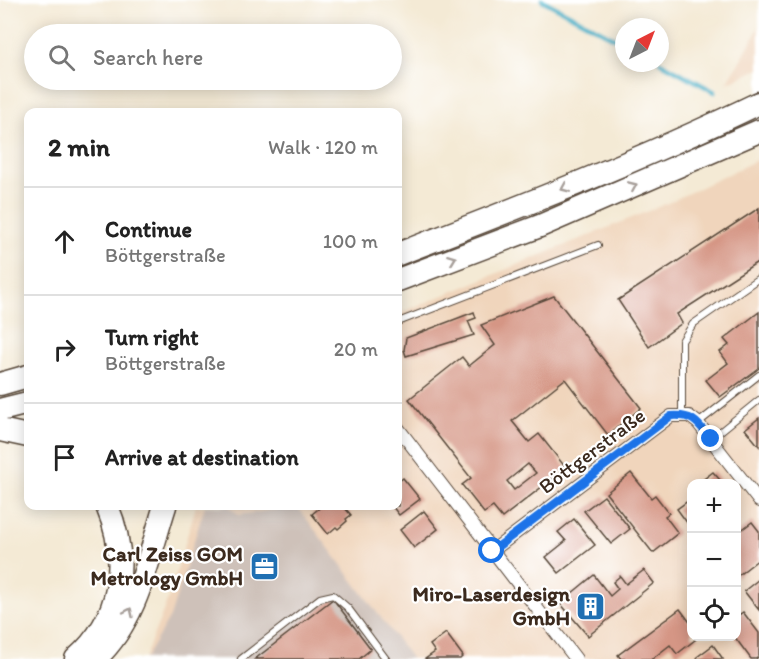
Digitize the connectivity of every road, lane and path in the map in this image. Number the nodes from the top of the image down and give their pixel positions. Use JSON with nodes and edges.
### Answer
{"nodes":[{"id":1,"x":759,"y":103,"type":"edge"},
{"id":2,"x":759,"y":131,"type":"edge"},
{"id":3,"x":598,"y":245,"type":"dead end"},
{"id":4,"x":402,"y":252,"type":"edge"},
{"id":5,"x":402,"y":278,"type":"edge"},
{"id":6,"x":759,"y":278,"type":"edge"},
{"id":7,"x":402,"y":320,"type":"edge"},
{"id":8,"x":759,"y":375,"type":"edge"},
{"id":9,"x":24,"y":377,"type":"edge"},
{"id":10,"x":0,"y":384,"type":"edge"},
{"id":11,"x":759,"y":400,"type":"edge"},
{"id":12,"x":24,"y":404,"type":"edge"},
{"id":13,"x":0,"y":410,"type":"edge"},
{"id":14,"x":682,"y":415,"type":"junction"},
{"id":15,"x":698,"y":423,"type":"junction"},
{"id":16,"x":0,"y":430,"type":"edge"},
{"id":17,"x":402,"y":433,"type":"edge"},
{"id":18,"x":24,"y":435,"type":"edge"},
{"id":19,"x":711,"y":439,"type":"junction"},
{"id":20,"x":759,"y":501,"type":"edge"},
{"id":21,"x":109,"y":510,"type":"edge"},
{"id":22,"x":164,"y":510,"type":"edge"},
{"id":23,"x":492,"y":551,"type":"junction"},
{"id":24,"x":76,"y":659,"type":"edge"},
{"id":25,"x":95,"y":659,"type":"edge"},
{"id":26,"x":241,"y":659,"type":"edge"},
{"id":27,"x":386,"y":659,"type":"edge"},
{"id":28,"x":576,"y":659,"type":"edge"}],
"edges":[{"from":1,"to":4,"type":"highway","one_way":true},
{"from":5,"to":2,"type":"highway","one_way":true},
{"from":3,"to":7,"type":"lane"},
{"from":6,"to":14,"type":"lane"},
{"from":8,"to":15,"type":"lane"},
{"from":9,"to":10,"type":"highway"},
{"from":11,"to":19,"type":"lane"},
{"from":12,"to":13,"type":"highway"},
{"from":14,"to":15,"type":"street"},
{"from":14,"to":23,"type":"street","name":"Böttgerstraße"},
{"from":15,"to":19,"type":"street"},
{"from":16,"to":18,"type":"highway"},
{"from":17,"to":23,"type":"street"},
{"from":19,"to":20,"type":"street"},
{"from":21,"to":24,"type":"highway"},
{"from":25,"to":22,"type":"highway","one_way":true},
{"from":23,"to":28,"type":"street"},
{"from":26,"to":27,"type":"lane"}]}
